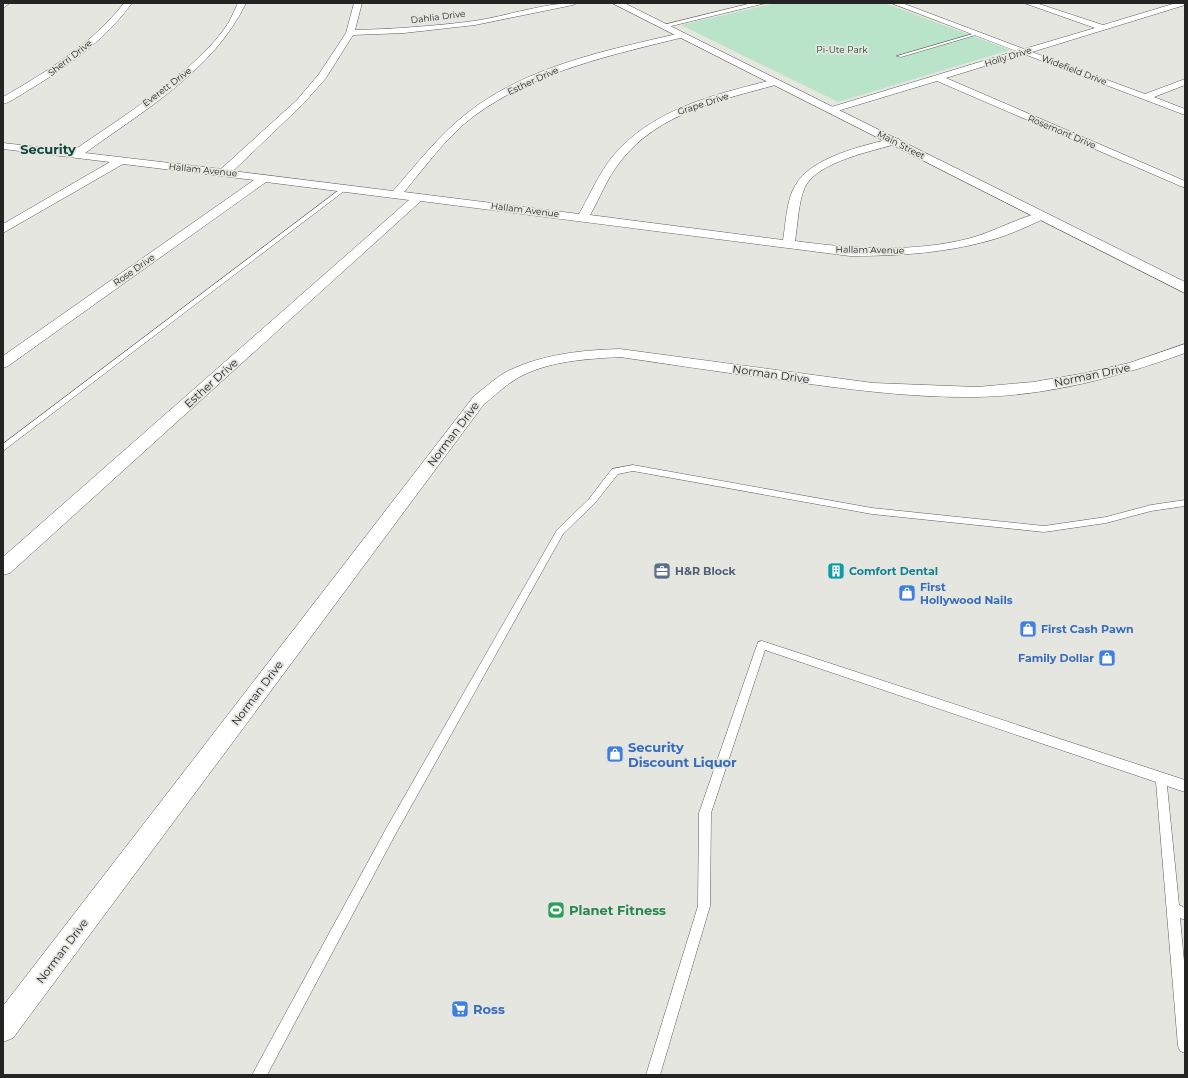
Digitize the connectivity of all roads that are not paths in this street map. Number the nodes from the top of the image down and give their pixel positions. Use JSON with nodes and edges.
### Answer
{"nodes":[{"id":1,"x":6,"y":3,"type":"edge"},
{"id":2,"x":128,"y":3,"type":"edge"},
{"id":3,"x":242,"y":3,"type":"edge"},
{"id":4,"x":358,"y":3,"type":"edge"},
{"id":5,"x":573,"y":3,"type":"edge"},
{"id":6,"x":617,"y":3,"type":"edge"},
{"id":7,"x":761,"y":3,"type":"edge"},
{"id":8,"x":895,"y":3,"type":"edge"},
{"id":9,"x":1028,"y":3,"type":"edge"},
{"id":10,"x":1184,"y":3,"type":"edge"},
{"id":11,"x":3,"y":6,"type":"edge"},
{"id":12,"x":663,"y":26,"type":"junction"},
{"id":13,"x":1104,"y":28,"type":"junction"},
{"id":14,"x":350,"y":33,"type":"junction"},
{"id":15,"x":977,"y":34,"type":"junction"},
{"id":16,"x":681,"y":35,"type":"junction"},
{"id":17,"x":1026,"y":52,"type":"junction"},
{"id":18,"x":899,"y":56,"type":"dead end"},
{"id":19,"x":938,"y":78,"type":"junction"},
{"id":20,"x":776,"y":82,"type":"junction"},
{"id":21,"x":1185,"y":82,"type":"edge"},
{"id":22,"x":1145,"y":97,"type":"junction"},
{"id":23,"x":3,"y":101,"type":"edge"},
{"id":24,"x":831,"y":110,"type":"junction"},
{"id":25,"x":1185,"y":112,"type":"edge"},
{"id":26,"x":895,"y":141,"type":"junction"},
{"id":27,"x":3,"y":146,"type":"edge"},
{"id":28,"x":75,"y":154,"type":"junction"},
{"id":29,"x":120,"y":161,"type":"junction"},
{"id":30,"x":225,"y":172,"type":"junction"},
{"id":31,"x":265,"y":177,"type":"junction"},
{"id":32,"x":1185,"y":185,"type":"edge"},
{"id":33,"x":345,"y":188,"type":"junction"},
{"id":34,"x":396,"y":194,"type":"junction"},
{"id":35,"x":419,"y":197,"type":"junction"},
{"id":36,"x":1042,"y":216,"type":"junction"},
{"id":37,"x":583,"y":217,"type":"junction"},
{"id":38,"x":3,"y":229,"type":"edge"},
{"id":39,"x":789,"y":244,"type":"junction"},
{"id":40,"x":1185,"y":288,"type":"edge"},
{"id":41,"x":1185,"y":348,"type":"edge"},
{"id":42,"x":3,"y":363,"type":"edge"},
{"id":43,"x":3,"y":448,"type":"edge"},
{"id":44,"x":1185,"y":503,"type":"edge"},
{"id":45,"x":3,"y":568,"type":"edge"},
{"id":46,"x":1161,"y":778,"type":"junction"},
{"id":47,"x":1185,"y":786,"type":"edge"},
{"id":48,"x":1172,"y":909,"type":"junction"},
{"id":49,"x":1185,"y":914,"type":"edge"},
{"id":50,"x":3,"y":1028,"type":"edge"},
{"id":51,"x":1185,"y":1046,"type":"edge"},
{"id":52,"x":259,"y":1075,"type":"edge"},
{"id":53,"x":653,"y":1075,"type":"edge"}],
"edges":[{"from":1,"to":11,"type":"street"},
{"from":2,"to":23,"type":"street","name":"Sherri Drive"},
{"from":3,"to":28,"type":"street","name":"Everett Drive"},
{"from":4,"to":14,"type":"street"},
{"from":5,"to":14,"type":"street","name":"Dahlia Drive"},
{"from":6,"to":12,"type":"main road","name":"Main Street"},
{"from":7,"to":12,"type":"street"},
{"from":8,"to":15,"type":"street","name":"Widefield Drive"},
{"from":9,"to":13,"type":"street"},
{"from":10,"to":13,"type":"street","name":"Holly Drive"},
{"from":12,"to":16,"type":"main road","name":"Main Street"},
{"from":13,"to":17,"type":"street","name":"Holly Drive"},
{"from":14,"to":30,"type":"street"},
{"from":15,"to":17,"type":"street","name":"Widefield Drive"},
{"from":15,"to":18,"type":"lane"},
{"from":16,"to":20,"type":"main road","name":"Main Street"},
{"from":16,"to":34,"type":"street","name":"Esther Drive"},
{"from":17,"to":19,"type":"street","name":"Holly Drive"},
{"from":17,"to":22,"type":"street","name":"Widefield Drive"},
{"from":19,"to":24,"type":"street","name":"Holly Drive"},
{"from":19,"to":32,"type":"street","name":"Rosemont Drive"},
{"from":20,"to":24,"type":"main road","name":"Main Street"},
{"from":20,"to":37,"type":"street","name":"Grape Drive"},
{"from":21,"to":22,"type":"street"},
{"from":22,"to":25,"type":"street","name":"Widefield Drive"},
{"from":24,"to":26,"type":"main road","name":"Main Street"},
{"from":26,"to":36,"type":"main road","name":"Main Street"},
{"from":26,"to":39,"type":"street"},
{"from":27,"to":28,"type":"street","name":"Hallam Avenue"},
{"from":28,"to":29,"type":"street","name":"Hallam Avenue"},
{"from":29,"to":30,"type":"street","name":"Hallam Avenue"},
{"from":29,"to":38,"type":"street"},
{"from":30,"to":31,"type":"street","name":"Hallam Avenue"},
{"from":31,"to":33,"type":"street","name":"Hallam Avenue"},
{"from":31,"to":42,"type":"street","name":"Rose Drive"},
{"from":33,"to":34,"type":"street","name":"Hallam Avenue"},
{"from":33,"to":43,"type":"lane"},
{"from":34,"to":35,"type":"street","name":"Hallam Avenue"},
{"from":35,"to":37,"type":"street","name":"Hallam Avenue"},
{"from":35,"to":45,"type":"street","name":"Esther Drive"},
{"from":36,"to":39,"type":"street","name":"Hallam Avenue"},
{"from":36,"to":40,"type":"main road","name":"Main Street"},
{"from":37,"to":39,"type":"street","name":"Hallam Avenue"},
{"from":41,"to":50,"type":"street","name":"Norman Drive"},
{"from":44,"to":52,"type":"lane"},
{"from":46,"to":47,"type":"lane"},
{"from":46,"to":48,"type":"lane"},
{"from":46,"to":53,"type":"lane"},
{"from":48,"to":49,"type":"lane"},
{"from":48,"to":51,"type":"lane"}]}
